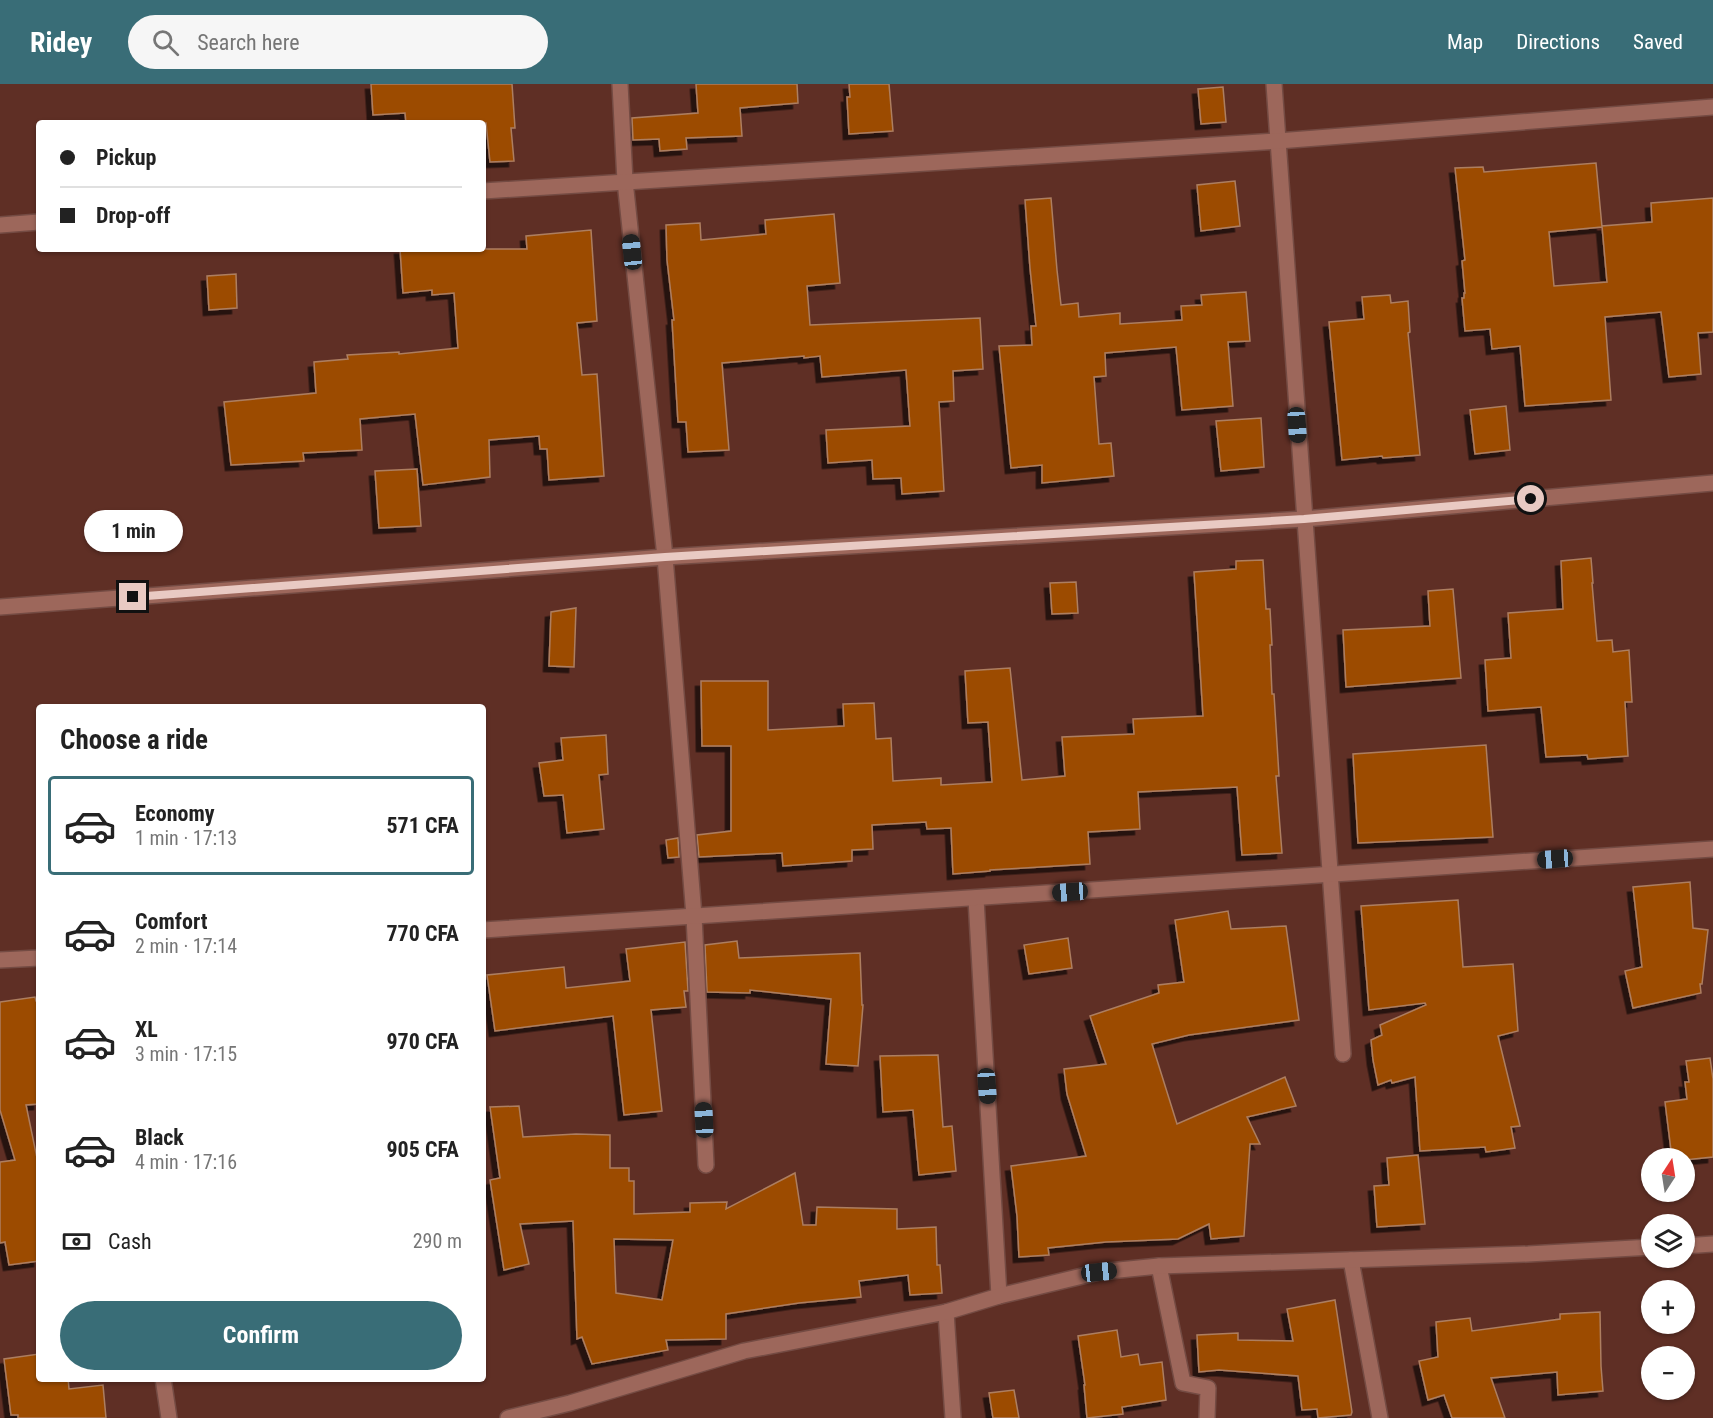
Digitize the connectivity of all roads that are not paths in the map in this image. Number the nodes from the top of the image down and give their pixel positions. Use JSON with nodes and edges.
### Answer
{"nodes":[{"id":1,"x":620,"y":84,"type":"edge"},
{"id":2,"x":1274,"y":84,"type":"edge"},
{"id":3,"x":1713,"y":107,"type":"edge"},
{"id":4,"x":1278,"y":141,"type":"junction"},
{"id":5,"x":625,"y":181,"type":"junction"},
{"id":6,"x":486,"y":191,"type":"edge"},
{"id":7,"x":36,"y":222,"type":"edge"},
{"id":8,"x":0,"y":225,"type":"edge"},
{"id":9,"x":1713,"y":483,"type":"edge"},
{"id":10,"x":1304,"y":519,"type":"junction"},
{"id":11,"x":665,"y":557,"type":"junction"},
{"id":12,"x":0,"y":608,"type":"edge"},
{"id":13,"x":1713,"y":849,"type":"edge"},
{"id":14,"x":1330,"y":874,"type":"junction"},
{"id":15,"x":976,"y":899,"type":"junction"},
{"id":16,"x":694,"y":916,"type":"junction"},
{"id":17,"x":486,"y":930,"type":"edge"},
{"id":18,"x":36,"y":958,"type":"edge"},
{"id":19,"x":0,"y":960,"type":"edge"},
{"id":20,"x":1343,"y":1054,"type":"dead end"},
{"id":21,"x":706,"y":1165,"type":"dead end"},
{"id":22,"x":1713,"y":1244,"type":"edge"},
{"id":23,"x":1695,"y":1245,"type":"edge"},
{"id":24,"x":1641,"y":1248,"type":"edge"},
{"id":25,"x":1351,"y":1260,"type":"junction"},
{"id":26,"x":1159,"y":1266,"type":"junction"},
{"id":27,"x":999,"y":1296,"type":"junction"},
{"id":28,"x":946,"y":1312,"type":"junction"},
{"id":29,"x":164,"y":1382,"type":"edge"},
{"id":30,"x":571,"y":1411,"type":"edge"},
{"id":31,"x":170,"y":1418,"type":"edge"},
{"id":32,"x":508,"y":1418,"type":"edge"},
{"id":33,"x":953,"y":1418,"type":"edge"},
{"id":34,"x":1207,"y":1418,"type":"edge"},
{"id":35,"x":1380,"y":1418,"type":"edge"}],
"edges":[{"from":1,"to":5,"type":"street"},
{"from":2,"to":4,"type":"street"},
{"from":3,"to":4,"type":"street"},
{"from":4,"to":5,"type":"street"},
{"from":4,"to":10,"type":"street"},
{"from":5,"to":6,"type":"street"},
{"from":5,"to":11,"type":"street"},
{"from":7,"to":8,"type":"street"},
{"from":9,"to":10,"type":"street"},
{"from":10,"to":11,"type":"street"},
{"from":10,"to":14,"type":"street"},
{"from":11,"to":12,"type":"street"},
{"from":11,"to":16,"type":"street"},
{"from":13,"to":14,"type":"street"},
{"from":14,"to":15,"type":"street"},
{"from":14,"to":20,"type":"street"},
{"from":15,"to":16,"type":"street"},
{"from":15,"to":27,"type":"street"},
{"from":16,"to":17,"type":"street"},
{"from":16,"to":21,"type":"street"},
{"from":18,"to":19,"type":"street"},
{"from":22,"to":23,"type":"street"},
{"from":24,"to":25,"type":"street"},
{"from":25,"to":26,"type":"street"},
{"from":25,"to":35,"type":"street"},
{"from":26,"to":27,"type":"street"},
{"from":26,"to":34,"type":"street"},
{"from":27,"to":28,"type":"street"},
{"from":28,"to":30,"type":"street"},
{"from":28,"to":33,"type":"street"},
{"from":29,"to":31,"type":"street"},
{"from":30,"to":32,"type":"street"}]}
